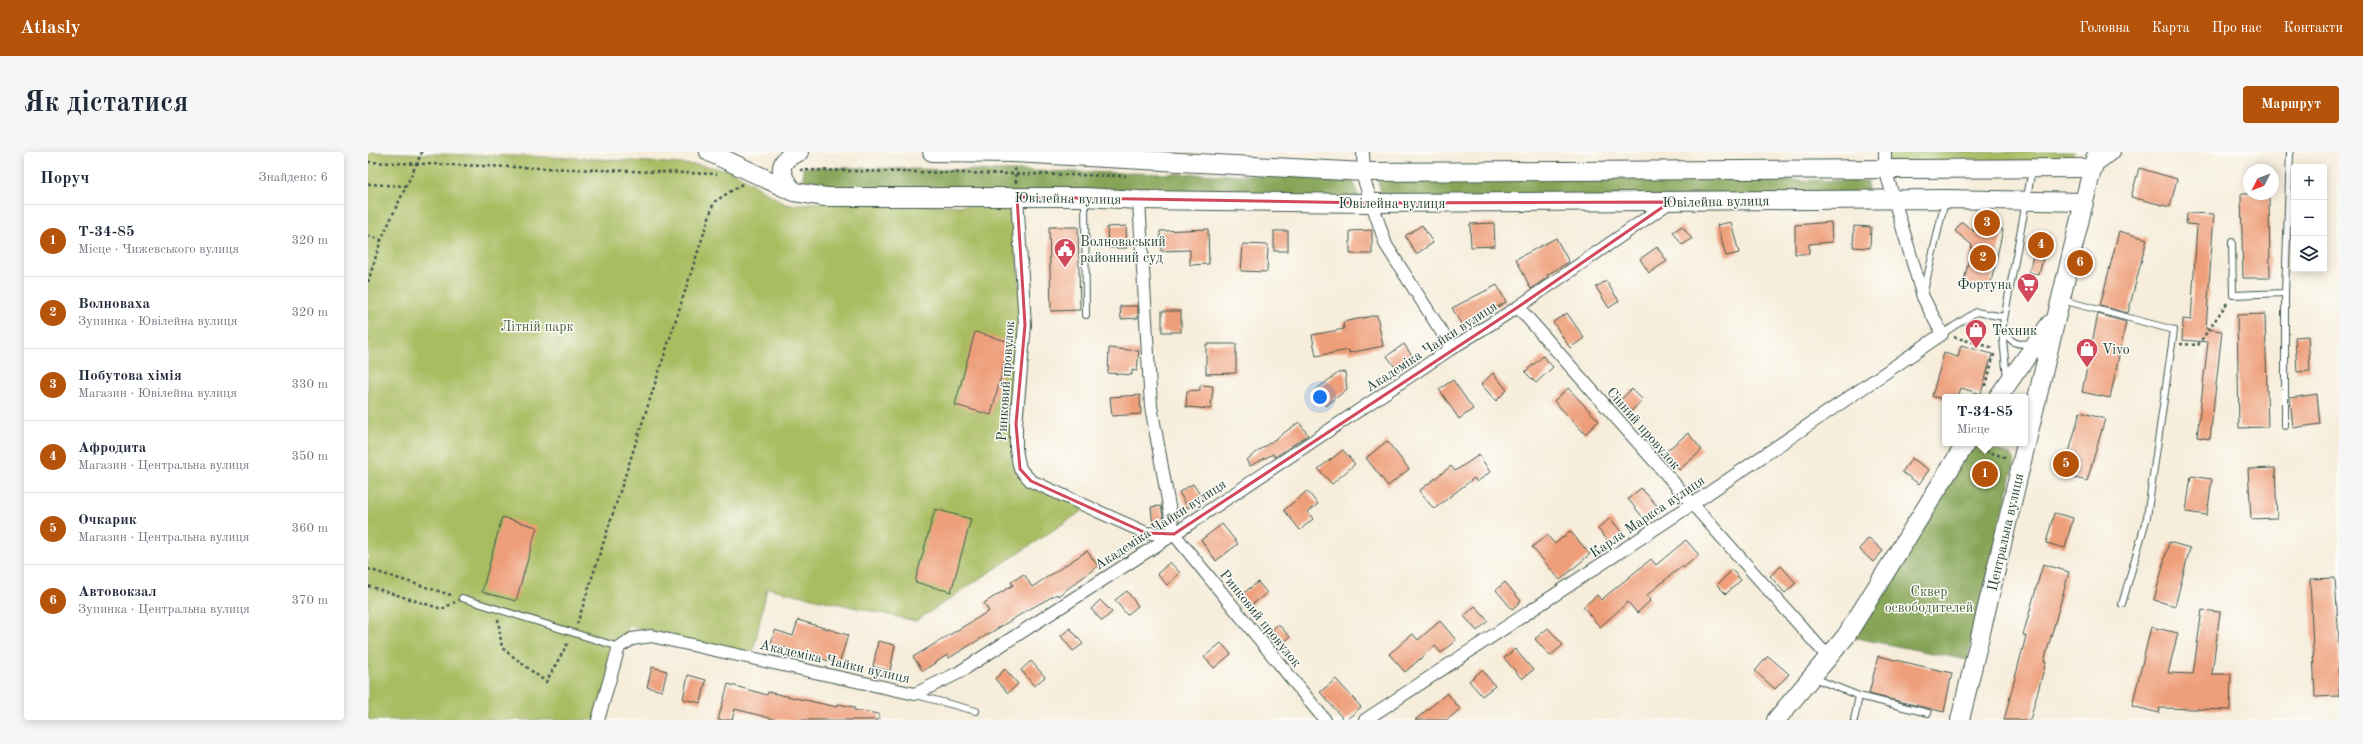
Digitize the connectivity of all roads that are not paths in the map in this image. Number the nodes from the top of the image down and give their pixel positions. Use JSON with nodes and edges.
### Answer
{"nodes":[{"id":1,"x":709,"y":152,"type":"edge"},
{"id":2,"x":799,"y":152,"type":"edge"},
{"id":3,"x":932,"y":152,"type":"edge"},
{"id":4,"x":1363,"y":152,"type":"edge"},
{"id":5,"x":2114,"y":152,"type":"edge"},
{"id":6,"x":2290,"y":152,"type":"edge"},
{"id":7,"x":1014,"y":153,"type":"edge"},
{"id":8,"x":2095,"y":158,"type":"edge"},
{"id":9,"x":1885,"y":161,"type":"edge"},
{"id":10,"x":2033,"y":169,"type":"junction"},
{"id":11,"x":1364,"y":172,"type":"junction"},
{"id":12,"x":794,"y":192,"type":"junction"},
{"id":13,"x":1017,"y":197,"type":"junction"},
{"id":14,"x":1085,"y":197,"type":"junction"},
{"id":15,"x":1894,"y":199,"type":"junction"},
{"id":16,"x":1946,"y":199,"type":"junction"},
{"id":17,"x":1139,"y":200,"type":"junction"},
{"id":18,"x":2026,"y":201,"type":"junction"},
{"id":19,"x":1670,"y":202,"type":"junction"},
{"id":20,"x":2084,"y":202,"type":"junction"},
{"id":21,"x":1370,"y":203,"type":"junction"},
{"id":22,"x":2232,"y":242,"type":"dead end"},
{"id":23,"x":2285,"y":294,"type":"junction"},
{"id":24,"x":1923,"y":297,"type":"junction"},
{"id":25,"x":1518,"y":307,"type":"junction"},
{"id":26,"x":2059,"y":307,"type":"junction"},
{"id":27,"x":1086,"y":315,"type":"dead end"},
{"id":28,"x":2004,"y":317,"type":"junction"},
{"id":29,"x":2002,"y":330,"type":"junction"},
{"id":30,"x":1942,"y":334,"type":"junction"},
{"id":31,"x":2039,"y":340,"type":"junction"},
{"id":32,"x":1452,"y":348,"type":"junction"},
{"id":33,"x":1997,"y":390,"type":"edge"},
{"id":34,"x":2031,"y":400,"type":"edge"},
{"id":35,"x":2028,"y":411,"type":"edge"},
{"id":36,"x":2285,"y":426,"type":"dead end"},
{"id":37,"x":1972,"y":446,"type":"edge"},
{"id":38,"x":2016,"y":454,"type":"edge"},
{"id":39,"x":1691,"y":505,"type":"junction"},
{"id":40,"x":1174,"y":534,"type":"junction"},
{"id":41,"x":462,"y":598,"type":"road end"},
{"id":42,"x":2122,"y":604,"type":"dead end"},
{"id":43,"x":619,"y":647,"type":"junction"},
{"id":44,"x":1828,"y":657,"type":"junction"},
{"id":45,"x":1812,"y":676,"type":"junction"},
{"id":46,"x":915,"y":694,"type":"junction"},
{"id":47,"x":1859,"y":696,"type":"junction"},
{"id":48,"x":976,"y":711,"type":"dead end"},
{"id":49,"x":1928,"y":713,"type":"dead end"},
{"id":50,"x":598,"y":720,"type":"edge"},
{"id":51,"x":1325,"y":720,"type":"edge"},
{"id":52,"x":1365,"y":720,"type":"edge"},
{"id":53,"x":1776,"y":720,"type":"edge"},
{"id":54,"x":1854,"y":720,"type":"edge"},
{"id":55,"x":1960,"y":720,"type":"edge"}],
"edges":[{"from":1,"to":12,"type":"street","name":"Ювілейна вулиця"},
{"from":2,"to":12,"type":"street"},
{"from":3,"to":7,"type":"street"},
{"from":4,"to":11,"type":"street"},
{"from":5,"to":8,"type":"street"},
{"from":6,"to":23,"type":"lane"},
{"from":7,"to":11,"type":"street"},
{"from":8,"to":10,"type":"street"},
{"from":8,"to":20,"type":"street","name":"Центральна вулиця"},
{"from":9,"to":10,"type":"street"},
{"from":9,"to":11,"type":"street"},
{"from":9,"to":15,"type":"street"},
{"from":10,"to":18,"type":"lane"},
{"from":11,"to":21,"type":"street"},
{"from":12,"to":13,"type":"street","name":"Ювілейна вулиця"},
{"from":13,"to":14,"type":"street","name":"Ювілейна вулиця"},
{"from":13,"to":40,"type":"street","name":"Ринковий провулок"},
{"from":14,"to":17,"type":"street","name":"Ювілейна вулиця"},
{"from":14,"to":27,"type":"lane"},
{"from":15,"to":16,"type":"street","name":"Ювілейна вулиця"},
{"from":15,"to":19,"type":"street","name":"Ювілейна вулиця"},
{"from":15,"to":24,"type":"street"},
{"from":16,"to":18,"type":"street","name":"Ювілейна вулиця"},
{"from":16,"to":24,"type":"lane"},
{"from":17,"to":21,"type":"street","name":"Ювілейна вулиця"},
{"from":17,"to":40,"type":"street","name":"Ринковий провулок"},
{"from":18,"to":20,"type":"street","name":"Ювілейна вулиця"},
{"from":18,"to":28,"type":"lane"},
{"from":19,"to":21,"type":"street","name":"Ювілейна вулиця"},
{"from":19,"to":25,"type":"street","name":"Академіка Чайки вулиця"},
{"from":20,"to":26,"type":"street","name":"Центральна вулиця"},
{"from":21,"to":32,"type":"street"},
{"from":22,"to":23,"type":"lane"},
{"from":23,"to":36,"type":"lane"},
{"from":24,"to":30,"type":"street"},
{"from":25,"to":32,"type":"street","name":"Академіка Чайки вулиця"},
{"from":25,"to":39,"type":"street","name":"Сінний провулок"},
{"from":26,"to":31,"type":"street"},
{"from":26,"to":34,"type":"street","name":"Центральна вулиця"},
{"from":26,"to":42,"type":"lane"},
{"from":28,"to":29,"type":"lane"},
{"from":28,"to":30,"type":"lane"},
{"from":29,"to":31,"type":"lane"},
{"from":29,"to":33,"type":"lane"},
{"from":30,"to":39,"type":"street","name":"Карла Маркса вулиця"},
{"from":31,"to":33,"type":"street"},
{"from":32,"to":40,"type":"street","name":"Академіка Чайки вулиця"},
{"from":34,"to":35,"type":"street","name":"Центральна вулиця"},
{"from":37,"to":44,"type":"street"},
{"from":38,"to":55,"type":"street","name":"Центральна вулиця"},
{"from":39,"to":44,"type":"street","name":"Сінний провулок"},
{"from":39,"to":52,"type":"street","name":"Карла Маркса вулиця"},
{"from":40,"to":46,"type":"street","name":"Академіка Чайки вулиця"},
{"from":40,"to":51,"type":"street","name":"Ринковий провулок"},
{"from":41,"to":43,"type":"lane"},
{"from":43,"to":46,"type":"street","name":"Академіка Чайки вулиця"},
{"from":43,"to":50,"type":"street"},
{"from":44,"to":45,"type":"street"},
{"from":45,"to":47,"type":"lane"},
{"from":45,"to":53,"type":"street"},
{"from":46,"to":48,"type":"lane"},
{"from":47,"to":49,"type":"lane"},
{"from":47,"to":54,"type":"lane"}]}
